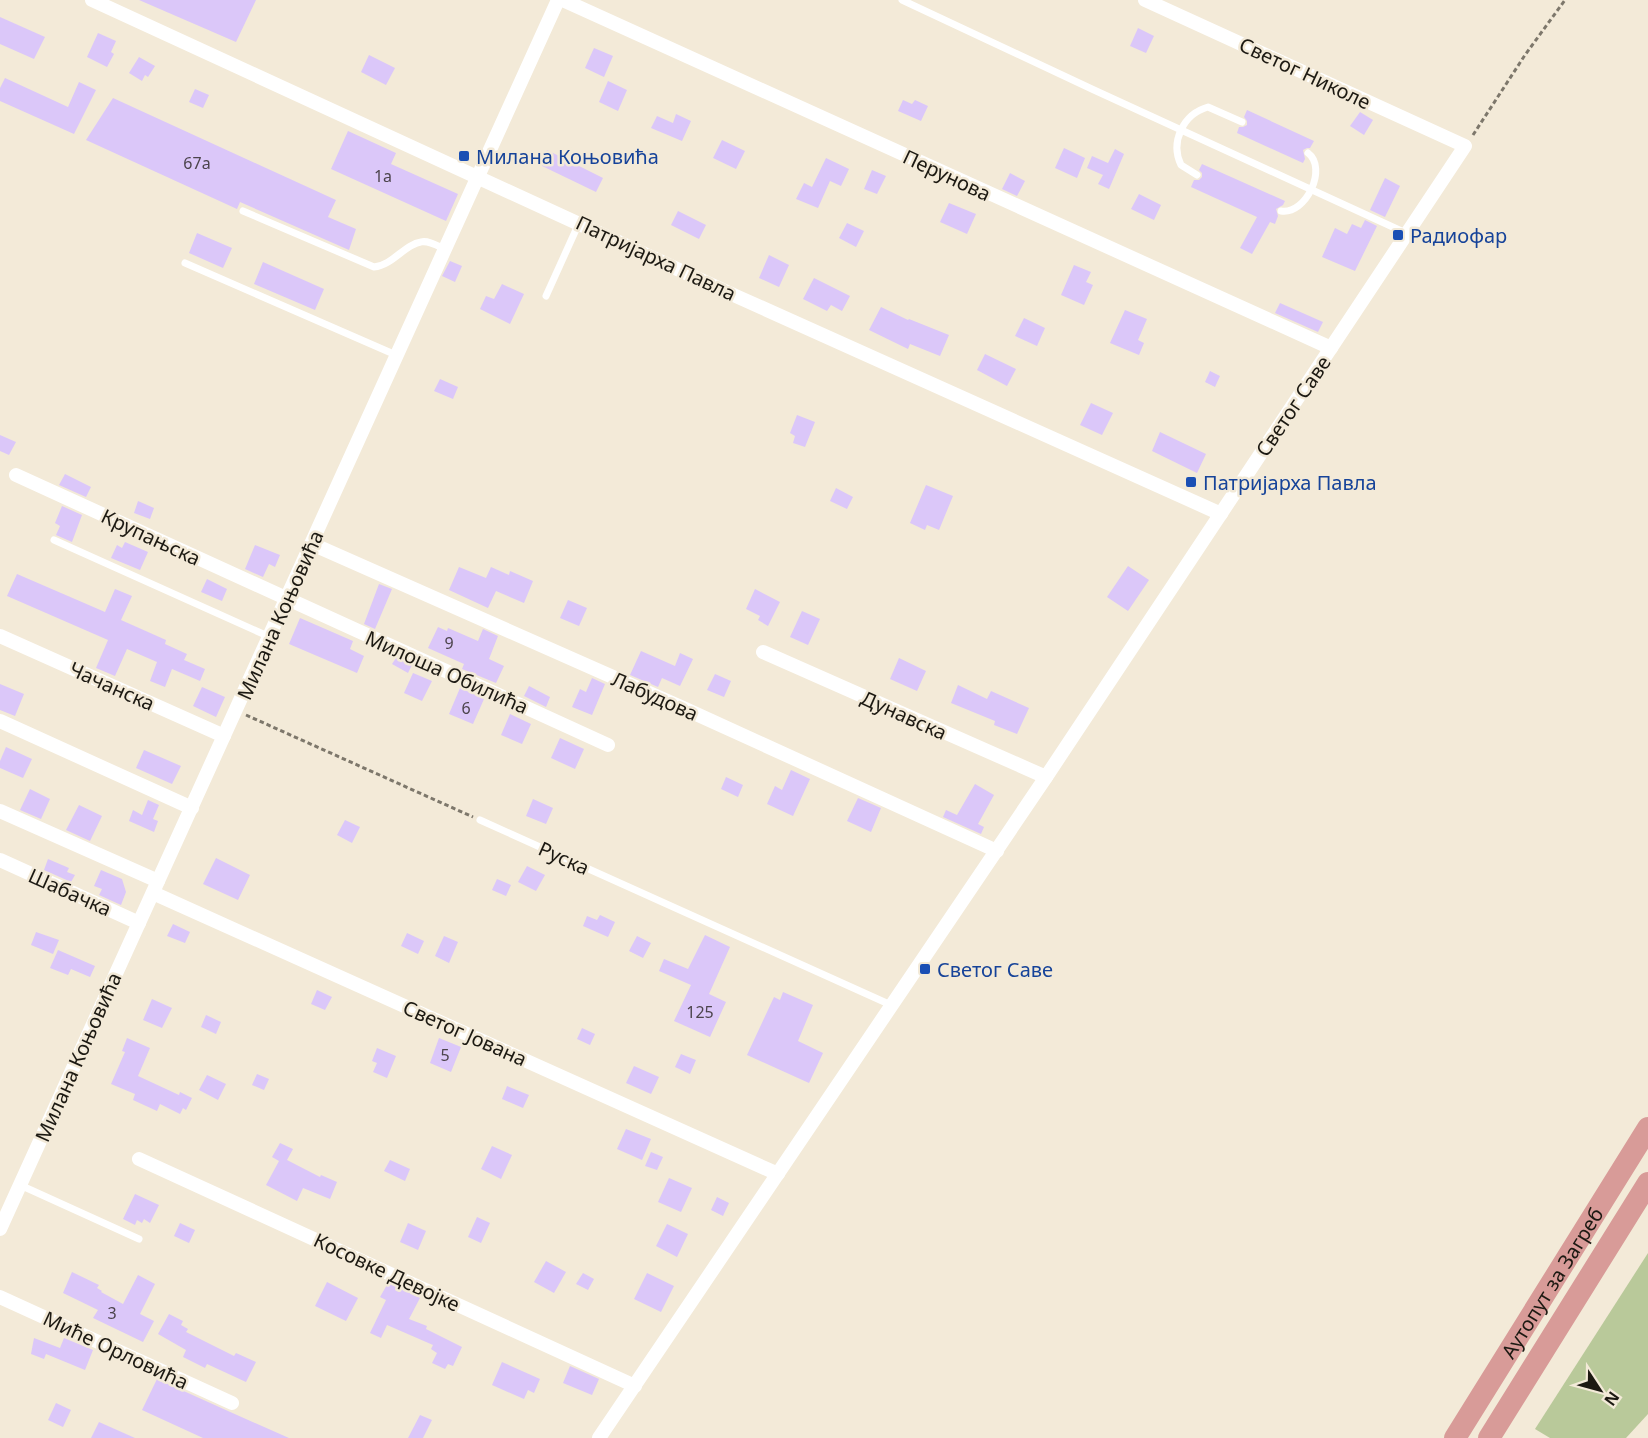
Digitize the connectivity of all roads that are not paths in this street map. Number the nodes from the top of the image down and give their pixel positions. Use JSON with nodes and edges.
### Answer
{"nodes":[{"id":1,"x":92,"y":0,"type":"edge"},
{"id":2,"x":558,"y":0,"type":"edge"},
{"id":3,"x":563,"y":0,"type":"edge"},
{"id":4,"x":902,"y":0,"type":"edge"},
{"id":5,"x":1145,"y":0,"type":"edge"},
{"id":6,"x":1242,"y":122,"type":"dead end"},
{"id":7,"x":1181,"y":130,"type":"junction"},
{"id":8,"x":1465,"y":146,"type":"joint"},
{"id":9,"x":1308,"y":153,"type":"dead end"},
{"id":10,"x":1197,"y":175,"type":"dead end"},
{"id":11,"x":477,"y":176,"type":"junction"},
{"id":12,"x":1312,"y":189,"type":"junction"},
{"id":13,"x":243,"y":211,"type":"dead end"},
{"id":14,"x":1281,"y":211,"type":"dead end"},
{"id":15,"x":579,"y":223,"type":"junction"},
{"id":16,"x":1408,"y":234,"type":"junction"},
{"id":17,"x":445,"y":249,"type":"junction"},
{"id":18,"x":185,"y":263,"type":"dead end"},
{"id":19,"x":546,"y":296,"type":"dead end"},
{"id":20,"x":1331,"y":348,"type":"junction"},
{"id":21,"x":396,"y":355,"type":"junction"},
{"id":22,"x":16,"y":475,"type":"dead end"},
{"id":23,"x":1221,"y":514,"type":"junction"},
{"id":24,"x":54,"y":540,"type":"dead end"},
{"id":25,"x":312,"y":544,"type":"junction"},
{"id":26,"x":287,"y":600,"type":"junction"},
{"id":27,"x":0,"y":636,"type":"edge"},
{"id":28,"x":270,"y":637,"type":"junction"},
{"id":29,"x":763,"y":652,"type":"dead end"},
{"id":30,"x":0,"y":721,"type":"edge"},
{"id":31,"x":224,"y":736,"type":"junction"},
{"id":32,"x":608,"y":745,"type":"dead end"},
{"id":33,"x":1046,"y":777,"type":"junction"},
{"id":34,"x":192,"y":808,"type":"junction"},
{"id":35,"x":0,"y":811,"type":"edge"},
{"id":36,"x":480,"y":820,"type":"road end"},
{"id":37,"x":996,"y":851,"type":"junction"},
{"id":38,"x":0,"y":860,"type":"edge"},
{"id":39,"x":155,"y":887,"type":"junction"},
{"id":40,"x":139,"y":923,"type":"junction"},
{"id":41,"x":891,"y":1005,"type":"junction"},
{"id":42,"x":1648,"y":1128,"type":"edge"},
{"id":43,"x":139,"y":1160,"type":"dead end"},
{"id":44,"x":778,"y":1174,"type":"junction"},
{"id":45,"x":1648,"y":1183,"type":"edge"},
{"id":46,"x":20,"y":1185,"type":"junction"},
{"id":47,"x":0,"y":1229,"type":"edge"},
{"id":48,"x":139,"y":1239,"type":"dead end"},
{"id":49,"x":0,"y":1297,"type":"edge"},
{"id":50,"x":635,"y":1386,"type":"junction"},
{"id":51,"x":232,"y":1403,"type":"dead end"},
{"id":52,"x":599,"y":1438,"type":"edge"},
{"id":53,"x":1455,"y":1438,"type":"edge"},
{"id":54,"x":1489,"y":1438,"type":"edge"}],
"edges":[{"from":1,"to":11,"type":"street","name":"Патријарха Павла"},
{"from":2,"to":11,"type":"street","name":"Милана Коњовића"},
{"from":3,"to":20,"type":"street","name":"Перунова"},
{"from":4,"to":7,"type":"lane"},
{"from":5,"to":8,"type":"street","name":"Светог Николе"},
{"from":6,"to":7,"type":"lane"},
{"from":7,"to":10,"type":"lane"},
{"from":7,"to":12,"type":"lane"},
{"from":8,"to":16,"type":"street","name":"Светог Саве"},
{"from":9,"to":12,"type":"lane"},
{"from":11,"to":15,"type":"street","name":"Патријарха Павла"},
{"from":11,"to":17,"type":"street","name":"Милана Коњовића"},
{"from":12,"to":14,"type":"lane"},
{"from":12,"to":16,"type":"lane"},
{"from":13,"to":17,"type":"lane"},
{"from":15,"to":19,"type":"lane"},
{"from":15,"to":23,"type":"street","name":"Патријарха Павла"},
{"from":16,"to":20,"type":"street","name":"Светог Саве"},
{"from":17,"to":21,"type":"street","name":"Милана Коњовића"},
{"from":18,"to":21,"type":"lane"},
{"from":20,"to":23,"type":"street","name":"Светог Саве"},
{"from":21,"to":25,"type":"street","name":"Милана Коњовића"},
{"from":22,"to":26,"type":"street","name":"Крупањска"},
{"from":23,"to":33,"type":"street","name":"Светог Саве"},
{"from":24,"to":28,"type":"lane"},
{"from":25,"to":26,"type":"street","name":"Милана Коњовића"},
{"from":25,"to":37,"type":"street","name":"Лабудова"},
{"from":26,"to":28,"type":"street","name":"Милана Коњовића"},
{"from":26,"to":32,"type":"street","name":"Милоша Обилића"},
{"from":27,"to":31,"type":"street","name":"Чачанска"},
{"from":28,"to":31,"type":"street","name":"Милана Коњовића"},
{"from":29,"to":33,"type":"street","name":"Дунавска"},
{"from":30,"to":34,"type":"street"},
{"from":31,"to":34,"type":"street","name":"Милана Коњовића"},
{"from":33,"to":37,"type":"street","name":"Светог Саве"},
{"from":34,"to":39,"type":"street","name":"Милана Коњовића"},
{"from":35,"to":39,"type":"street","name":"Светог Јована"},
{"from":36,"to":41,"type":"lane","name":"Руска"},
{"from":37,"to":41,"type":"street","name":"Светог Саве"},
{"from":38,"to":40,"type":"street","name":"Шабачка"},
{"from":39,"to":40,"type":"street","name":"Милана Коњовића"},
{"from":39,"to":44,"type":"street","name":"Светог Јована"},
{"from":40,"to":46,"type":"street","name":"Милана Коњовића"},
{"from":41,"to":44,"type":"street","name":"Светог Саве"},
{"from":42,"to":53,"type":"highway","name":"Аутопут за Загреб"},
{"from":43,"to":50,"type":"street","name":"Косовке Девојке"},
{"from":44,"to":50,"type":"street","name":"Светог Саве"},
{"from":45,"to":54,"type":"highway","name":"Аутопут за Загреб"},
{"from":46,"to":47,"type":"street","name":"Милана Коњовића"},
{"from":46,"to":48,"type":"lane"},
{"from":49,"to":51,"type":"street","name":"Миће Орловића"},
{"from":50,"to":52,"type":"street","name":"Светог Саве"}]}
